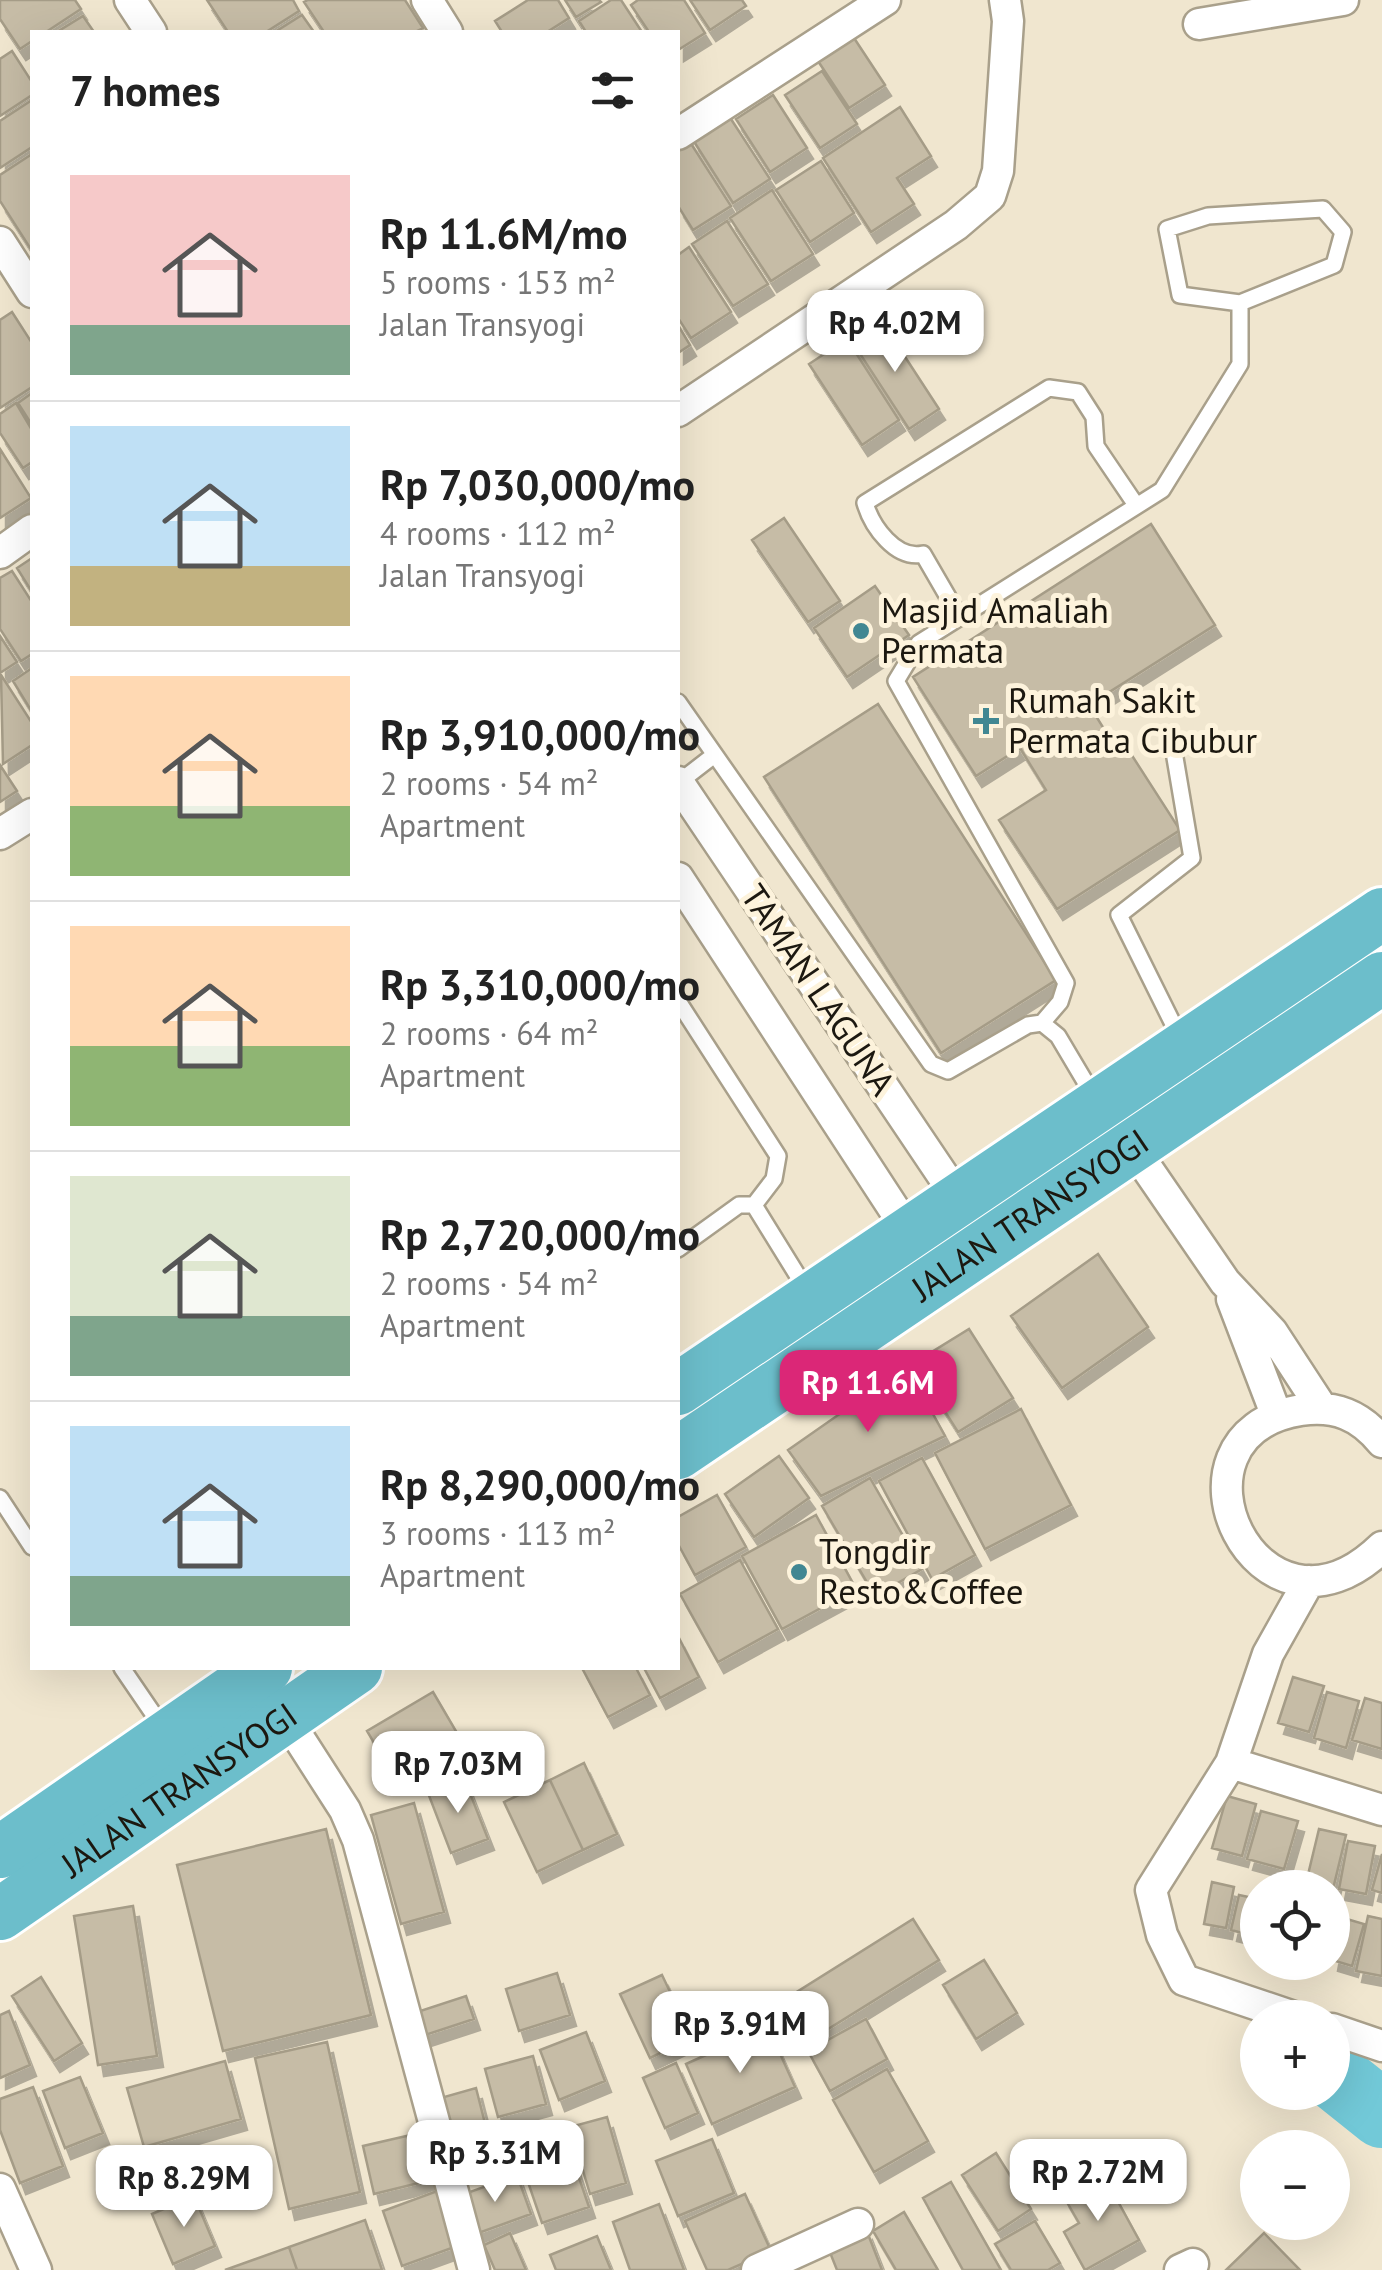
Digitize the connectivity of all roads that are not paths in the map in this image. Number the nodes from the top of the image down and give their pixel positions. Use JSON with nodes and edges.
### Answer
{"nodes":[{"id":1,"x":130,"y":0,"type":"edge"},
{"id":2,"x":427,"y":0,"type":"edge"},
{"id":3,"x":886,"y":0,"type":"edge"},
{"id":4,"x":1005,"y":0,"type":"edge"},
{"id":5,"x":1344,"y":0,"type":"edge"},
{"id":6,"x":1199,"y":24,"type":"dead end"},
{"id":7,"x":150,"y":30,"type":"edge"},
{"id":8,"x":446,"y":30,"type":"edge"},
{"id":9,"x":680,"y":133,"type":"edge"},
{"id":10,"x":0,"y":242,"type":"edge"},
{"id":11,"x":18,"y":283,"type":"edge"},
{"id":12,"x":1240,"y":302,"type":"junction"},
{"id":13,"x":680,"y":409,"type":"edge"},
{"id":14,"x":1136,"y":506,"type":"junction"},
{"id":15,"x":30,"y":532,"type":"edge"},
{"id":16,"x":0,"y":554,"type":"edge"},
{"id":17,"x":959,"y":616,"type":"junction"},
{"id":18,"x":680,"y":705,"type":"edge"},
{"id":19,"x":1173,"y":746,"type":"dead end"},
{"id":20,"x":714,"y":756,"type":"junction"},
{"id":21,"x":680,"y":781,"type":"edge"},
{"id":22,"x":680,"y":785,"type":"edge"},
{"id":23,"x":30,"y":815,"type":"edge"},
{"id":24,"x":0,"y":834,"type":"edge"},
{"id":25,"x":680,"y":881,"type":"edge"},
{"id":26,"x":1382,"y":914,"type":"edge"},
{"id":27,"x":1382,"y":978,"type":"edge"},
{"id":28,"x":680,"y":1004,"type":"edge"},
{"id":29,"x":1042,"y":1023,"type":"junction"},
{"id":30,"x":1184,"y":1045,"type":"junction"},
{"id":31,"x":1098,"y":1104,"type":"junction"},
{"id":32,"x":1131,"y":1145,"type":"junction"},
{"id":33,"x":958,"y":1198,"type":"junction"},
{"id":34,"x":754,"y":1205,"type":"junction"},
{"id":35,"x":909,"y":1232,"type":"junction"},
{"id":36,"x":680,"y":1248,"type":"edge"},
{"id":37,"x":1225,"y":1282,"type":"junction"},
{"id":38,"x":812,"y":1298,"type":"junction"},
{"id":39,"x":729,"y":1354,"type":"junction"},
{"id":40,"x":680,"y":1385,"type":"edge"},
{"id":41,"x":758,"y":1400,"type":"junction"},
{"id":42,"x":1321,"y":1407,"type":"junction"},
{"id":43,"x":1276,"y":1414,"type":"junction"},
{"id":44,"x":1382,"y":1442,"type":"edge"},
{"id":45,"x":680,"y":1452,"type":"edge"},
{"id":46,"x":0,"y":1498,"type":"edge"},
{"id":47,"x":30,"y":1544,"type":"edge"},
{"id":48,"x":1382,"y":1547,"type":"edge"},
{"id":49,"x":1309,"y":1581,"type":"junction"},
{"id":50,"x":123,"y":1670,"type":"edge"},
{"id":51,"x":263,"y":1670,"type":"edge"},
{"id":52,"x":353,"y":1670,"type":"edge"},
{"id":53,"x":284,"y":1715,"type":"junction"},
{"id":54,"x":168,"y":1734,"type":"junction"},
{"id":55,"x":1232,"y":1762,"type":"junction"},
{"id":56,"x":1382,"y":1810,"type":"edge"},
{"id":57,"x":0,"y":1852,"type":"edge"},
{"id":58,"x":0,"y":1914,"type":"edge"},
{"id":59,"x":1243,"y":2000,"type":"edge"},
{"id":60,"x":1350,"y":2035,"type":"edge"},
{"id":61,"x":1382,"y":2046,"type":"edge"},
{"id":62,"x":0,"y":2189,"type":"edge"},
{"id":63,"x":858,"y":2224,"type":"dead end"},
{"id":64,"x":36,"y":2270,"type":"edge"},
{"id":65,"x":474,"y":2270,"type":"edge"},
{"id":66,"x":756,"y":2270,"type":"edge"}],
"edges":[{"from":1,"to":7,"type":"street"},
{"from":2,"to":8,"type":"street"},
{"from":3,"to":9,"type":"street"},
{"from":4,"to":13,"type":"street"},
{"from":5,"to":6,"type":"street"},
{"from":10,"to":11,"type":"street"},
{"from":12,"to":12,"type":"lane"},
{"from":12,"to":14,"type":"lane"},
{"from":14,"to":17,"type":"lane"},
{"from":14,"to":17,"type":"lane"},
{"from":15,"to":16,"type":"street"},
{"from":17,"to":29,"type":"lane"},
{"from":18,"to":20,"type":"lane"},
{"from":19,"to":30,"type":"lane"},
{"from":20,"to":21,"type":"lane"},
{"from":20,"to":29,"type":"lane"},
{"from":22,"to":33,"type":"street","name":"TAMAN LAGUNA"},
{"from":23,"to":24,"type":"street"},
{"from":25,"to":35,"type":"street","name":"TAMAN LAGUNA"},
{"from":26,"to":30,"type":"highway","name":"JALAN TRANSYOGI"},
{"from":27,"to":32,"type":"highway","name":"JALAN TRANSYOGI"},
{"from":28,"to":34,"type":"lane"},
{"from":29,"to":31,"type":"lane"},
{"from":30,"to":31,"type":"highway","name":"JALAN TRANSYOGI"},
{"from":31,"to":33,"type":"highway","name":"JALAN TRANSYOGI"},
{"from":32,"to":37,"type":"street"},
{"from":32,"to":41,"type":"highway","name":"JALAN TRANSYOGI"},
{"from":33,"to":35,"type":"highway","name":"JALAN TRANSYOGI"},
{"from":34,"to":36,"type":"lane"},
{"from":34,"to":38,"type":"lane"},
{"from":35,"to":38,"type":"highway","name":"JALAN TRANSYOGI"},
{"from":37,"to":42,"type":"street"},
{"from":37,"to":43,"type":"street"},
{"from":38,"to":39,"type":"highway","name":"JALAN TRANSYOGI"},
{"from":39,"to":40,"type":"highway","name":"JALAN TRANSYOGI"},
{"from":39,"to":41,"type":"highway"},
{"from":41,"to":45,"type":"highway","name":"JALAN TRANSYOGI"},
{"from":42,"to":43,"type":"street"},
{"from":42,"to":44,"type":"street"},
{"from":43,"to":49,"type":"street"},
{"from":46,"to":47,"type":"lane"},
{"from":48,"to":49,"type":"street"},
{"from":49,"to":55,"type":"street"},
{"from":50,"to":54,"type":"lane"},
{"from":51,"to":54,"type":"highway","name":"JALAN TRANSYOGI"},
{"from":52,"to":53,"type":"highway","name":"JALAN TRANSYOGI"},
{"from":53,"to":58,"type":"highway","name":"JALAN TRANSYOGI"},
{"from":53,"to":65,"type":"street"},
{"from":54,"to":57,"type":"highway","name":"JALAN TRANSYOGI"},
{"from":55,"to":56,"type":"street"},
{"from":55,"to":59,"type":"street"},
{"from":60,"to":61,"type":"street"},
{"from":62,"to":64,"type":"street"},
{"from":63,"to":66,"type":"street"}]}
